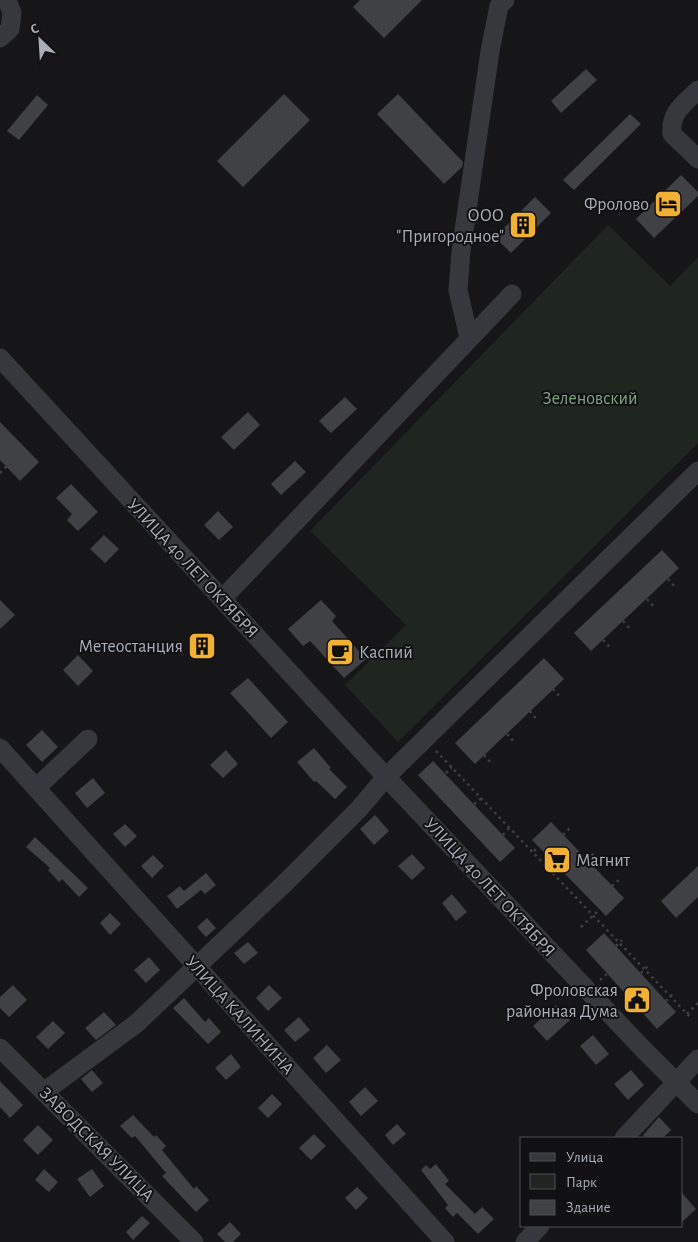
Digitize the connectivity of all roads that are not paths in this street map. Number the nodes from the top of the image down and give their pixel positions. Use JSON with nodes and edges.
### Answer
{"nodes":[{"id":1,"x":7,"y":0,"type":"edge"},
{"id":2,"x":505,"y":0,"type":"edge"},
{"id":3,"x":0,"y":38,"type":"edge"},
{"id":4,"x":698,"y":90,"type":"edge"},
{"id":5,"x":698,"y":159,"type":"edge"},
{"id":6,"x":512,"y":294,"type":"dead end"},
{"id":7,"x":469,"y":338,"type":"junction"},
{"id":8,"x":0,"y":358,"type":"edge"},
{"id":9,"x":698,"y":472,"type":"edge"},
{"id":10,"x":222,"y":599,"type":"junction"},
{"id":11,"x":88,"y":739,"type":"dead end"},
{"id":12,"x":0,"y":748,"type":"edge"},
{"id":13,"x":386,"y":777,"type":"junction"},
{"id":14,"x":37,"y":787,"type":"junction"},
{"id":15,"x":196,"y":966,"type":"junction"},
{"id":16,"x":0,"y":1048,"type":"edge"},
{"id":17,"x":698,"y":1059,"type":"edge"},
{"id":18,"x":676,"y":1083,"type":"junction"},
{"id":19,"x":45,"y":1090,"type":"junction"},
{"id":20,"x":698,"y":1104,"type":"edge"},
{"id":21,"x":625,"y":1137,"type":"edge"},
{"id":22,"x":539,"y":1227,"type":"edge"},
{"id":23,"x":194,"y":1242,"type":"edge"},
{"id":24,"x":446,"y":1242,"type":"edge"},
{"id":25,"x":525,"y":1242,"type":"edge"}],
"edges":[{"from":1,"to":3,"type":"street"},
{"from":2,"to":7,"type":"street"},
{"from":4,"to":5,"type":"street"},
{"from":6,"to":7,"type":"street"},
{"from":7,"to":10,"type":"street"},
{"from":8,"to":10,"type":"street","name":"УЛИЦА 40 ЛЕТ ОКТЯБРЯ"},
{"from":9,"to":13,"type":"street"},
{"from":10,"to":13,"type":"street","name":"УЛИЦА 40 ЛЕТ ОКТЯБРЯ"},
{"from":11,"to":14,"type":"street"},
{"from":12,"to":14,"type":"street","name":"УЛИЦА КАЛИНИНА"},
{"from":13,"to":15,"type":"street"},
{"from":13,"to":18,"type":"street","name":"УЛИЦА 40 ЛЕТ ОКТЯБРЯ"},
{"from":14,"to":15,"type":"street","name":"УЛИЦА КАЛИНИНА"},
{"from":15,"to":19,"type":"street"},
{"from":15,"to":24,"type":"street","name":"УЛИЦА КАЛИНИНА"},
{"from":16,"to":19,"type":"street","name":"ЗАВОДСКАЯ УЛИЦА"},
{"from":17,"to":18,"type":"street"},
{"from":18,"to":20,"type":"street","name":"УЛИЦА 40 ЛЕТ ОКТЯБРЯ"},
{"from":18,"to":21,"type":"street"},
{"from":19,"to":23,"type":"street","name":"ЗАВОДСКАЯ УЛИЦА"},
{"from":22,"to":25,"type":"street"}]}
